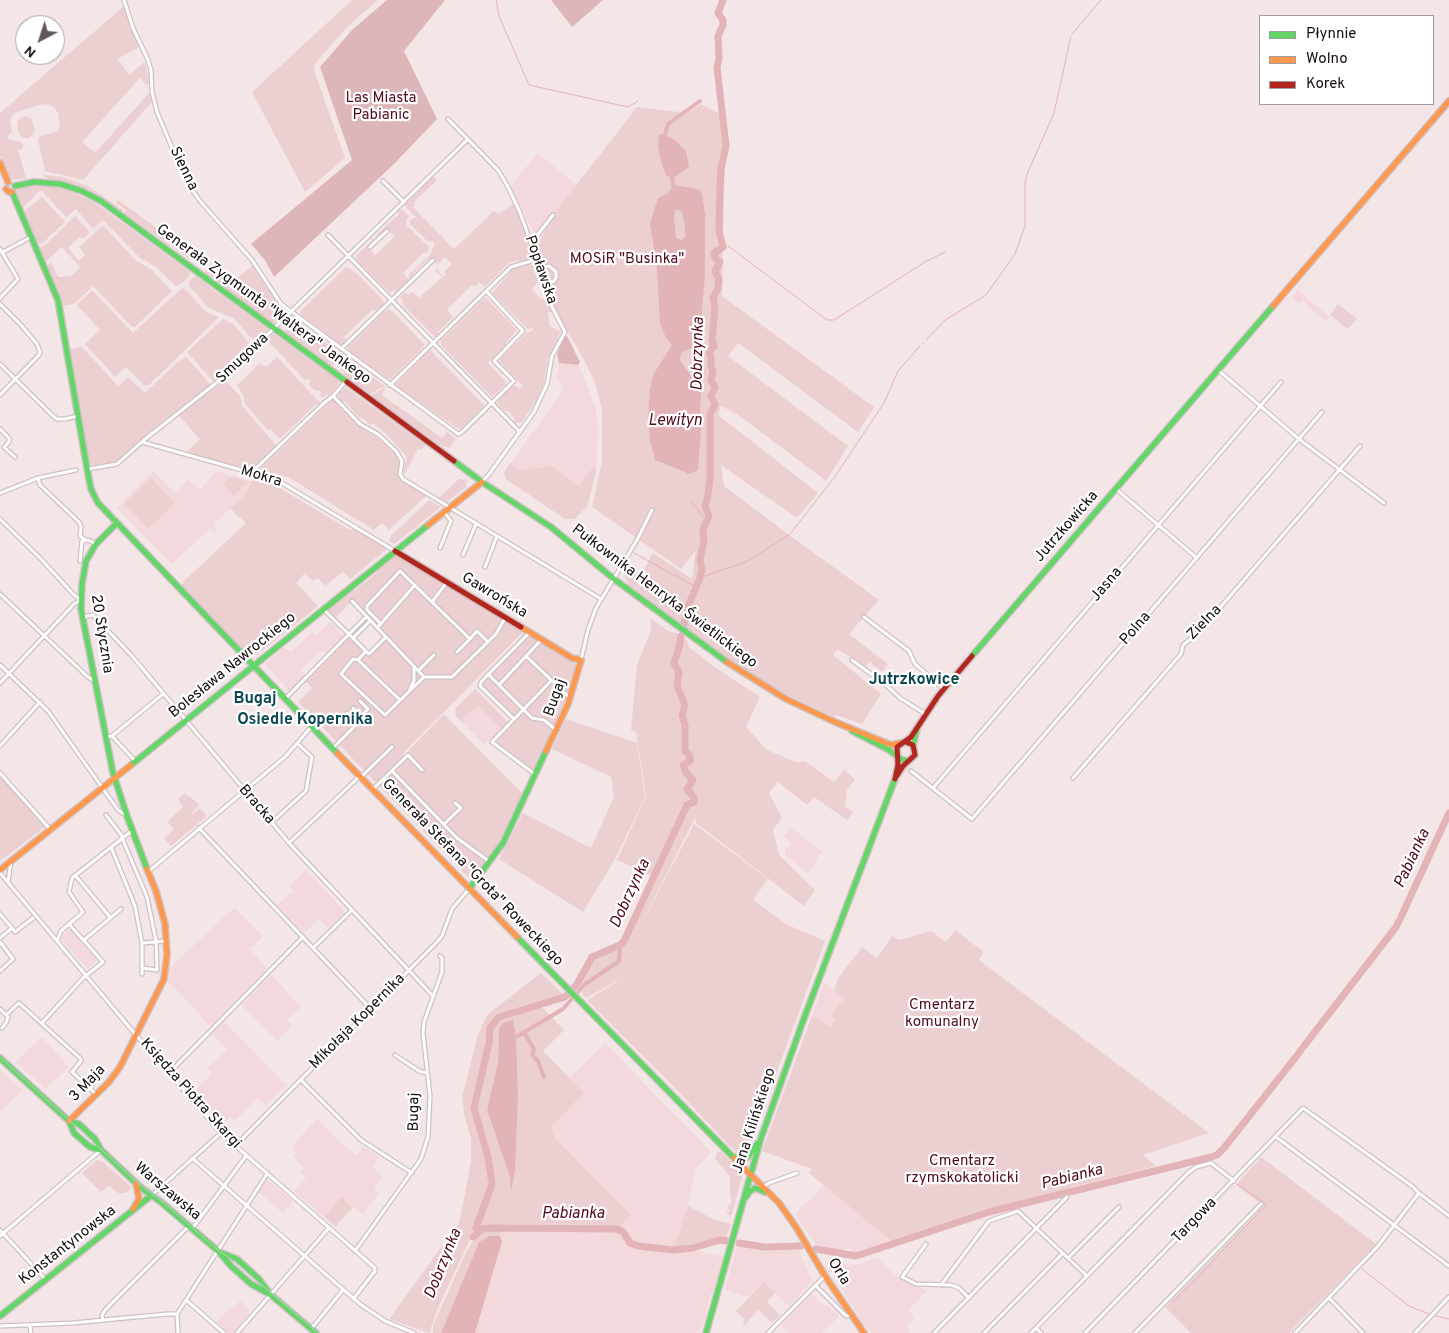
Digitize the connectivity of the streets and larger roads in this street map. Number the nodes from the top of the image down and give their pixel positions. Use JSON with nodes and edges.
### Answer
{"nodes":[{"id":1,"x":124,"y":0,"type":"edge"},
{"id":2,"x":1449,"y":100,"type":"edge"},
{"id":3,"x":448,"y":119,"type":"dead end"},
{"id":4,"x":467,"y":140,"type":"junction"},
{"id":5,"x":0,"y":163,"type":"edge"},
{"id":6,"x":384,"y":181,"type":"dead end"},
{"id":7,"x":8,"y":182,"type":"junction"},
{"id":8,"x":16,"y":186,"type":"junction"},
{"id":9,"x":3,"y":191,"type":"edge"},
{"id":10,"x":12,"y":192,"type":"junction"},
{"id":11,"x":208,"y":202,"type":"dead end"},
{"id":12,"x":404,"y":202,"type":"junction"},
{"id":13,"x":204,"y":206,"type":"junction"},
{"id":14,"x":553,"y":215,"type":"dead end"},
{"id":15,"x":387,"y":231,"type":"dead end"},
{"id":16,"x":372,"y":234,"type":"junction"},
{"id":17,"x":328,"y":235,"type":"dead end"},
{"id":18,"x":32,"y":237,"type":"junction"},
{"id":19,"x":377,"y":240,"type":"junction"},
{"id":20,"x":532,"y":245,"type":"junction"},
{"id":21,"x":370,"y":247,"type":"dead end"},
{"id":22,"x":1,"y":250,"type":"edge"},
{"id":23,"x":349,"y":256,"type":"junction"},
{"id":24,"x":433,"y":260,"type":"dead end"},
{"id":25,"x":535,"y":260,"type":"junction"},
{"id":26,"x":538,"y":269,"type":"junction"},
{"id":27,"x":543,"y":285,"type":"junction"},
{"id":28,"x":486,"y":291,"type":"junction"},
{"id":29,"x":0,"y":298,"type":"edge"},
{"id":30,"x":391,"y":301,"type":"junction"},
{"id":31,"x":0,"y":304,"type":"edge"},
{"id":32,"x":291,"y":312,"type":"junction"},
{"id":33,"x":274,"y":329,"type":"junction"},
{"id":34,"x":434,"y":344,"type":"junction"},
{"id":35,"x":341,"y":349,"type":"junction"},
{"id":36,"x":0,"y":364,"type":"edge"},
{"id":37,"x":1218,"y":370,"type":"junction"},
{"id":38,"x":16,"y":379,"type":"junction"},
{"id":39,"x":346,"y":381,"type":"junction"},
{"id":40,"x":1281,"y":382,"type":"dead end"},
{"id":41,"x":390,"y":385,"type":"junction"},
{"id":42,"x":0,"y":395,"type":"edge"},
{"id":43,"x":334,"y":396,"type":"junction"},
{"id":44,"x":491,"y":403,"type":"junction"},
{"id":45,"x":1260,"y":406,"type":"junction"},
{"id":46,"x":1322,"y":412,"type":"dead end"},
{"id":47,"x":78,"y":416,"type":"junction"},
{"id":48,"x":0,"y":429,"type":"edge"},
{"id":49,"x":520,"y":432,"type":"junction"},
{"id":50,"x":1299,"y":439,"type":"junction"},
{"id":51,"x":142,"y":442,"type":"junction"},
{"id":52,"x":1360,"y":446,"type":"dead end"},
{"id":53,"x":15,"y":458,"type":"dead end"},
{"id":54,"x":88,"y":469,"type":"junction"},
{"id":55,"x":76,"y":470,"type":"dead end"},
{"id":56,"x":1340,"y":470,"type":"junction"},
{"id":57,"x":250,"y":474,"type":"junction"},
{"id":58,"x":38,"y":478,"type":"junction"},
{"id":59,"x":482,"y":482,"type":"junction"},
{"id":60,"x":1116,"y":489,"type":"junction"},
{"id":61,"x":0,"y":493,"type":"edge"},
{"id":62,"x":1384,"y":503,"type":"dead end"},
{"id":63,"x":446,"y":510,"type":"junction"},
{"id":64,"x":652,"y":510,"type":"dead end"},
{"id":65,"x":0,"y":519,"type":"edge"},
{"id":66,"x":116,"y":524,"type":"junction"},
{"id":67,"x":476,"y":524,"type":"junction"},
{"id":68,"x":1158,"y":525,"type":"junction"},
{"id":69,"x":497,"y":536,"type":"junction"},
{"id":70,"x":84,"y":539,"type":"junction"},
{"id":71,"x":96,"y":544,"type":"junction"},
{"id":72,"x":440,"y":548,"type":"dead end"},
{"id":73,"x":395,"y":551,"type":"junction"},
{"id":74,"x":463,"y":555,"type":"dead end"},
{"id":75,"x":1197,"y":558,"type":"junction"},
{"id":76,"x":80,"y":561,"type":"dead end"},
{"id":77,"x":485,"y":566,"type":"dead end"},
{"id":78,"x":614,"y":579,"type":"junction"},
{"id":79,"x":447,"y":582,"type":"junction"},
{"id":80,"x":415,"y":585,"type":"junction"},
{"id":81,"x":0,"y":594,"type":"edge"},
{"id":82,"x":601,"y":599,"type":"junction"},
{"id":83,"x":81,"y":600,"type":"junction"},
{"id":84,"x":352,"y":601,"type":"dead end"},
{"id":85,"x":432,"y":602,"type":"junction"},
{"id":86,"x":323,"y":609,"type":"junction"},
{"id":87,"x":83,"y":617,"type":"junction"},
{"id":88,"x":366,"y":617,"type":"junction"},
{"id":89,"x":864,"y":617,"type":"dead end"},
{"id":90,"x":505,"y":618,"type":"junction"},
{"id":91,"x":370,"y":621,"type":"junction"},
{"id":92,"x":381,"y":624,"type":"junction"},
{"id":93,"x":377,"y":628,"type":"junction"},
{"id":94,"x":530,"y":632,"type":"junction"},
{"id":95,"x":348,"y":635,"type":"junction"},
{"id":96,"x":44,"y":636,"type":"junction"},
{"id":97,"x":386,"y":637,"type":"junction"},
{"id":98,"x":353,"y":638,"type":"junction"},
{"id":99,"x":470,"y":639,"type":"junction"},
{"id":100,"x":542,"y":639,"type":"junction"},
{"id":101,"x":488,"y":642,"type":"junction"},
{"id":102,"x":366,"y":651,"type":"junction"},
{"id":103,"x":457,"y":652,"type":"dead end"},
{"id":104,"x":434,"y":655,"type":"dead end"},
{"id":105,"x":526,"y":656,"type":"junction"},
{"id":106,"x":358,"y":660,"type":"junction"},
{"id":107,"x":581,"y":660,"type":"junction"},
{"id":108,"x":852,"y":660,"type":"dead end"},
{"id":109,"x":412,"y":664,"type":"junction"},
{"id":110,"x":0,"y":665,"type":"edge"},
{"id":111,"x":253,"y":665,"type":"junction"},
{"id":112,"x":419,"y":670,"type":"junction"},
{"id":113,"x":9,"y":674,"type":"junction"},
{"id":114,"x":488,"y":674,"type":"junction"},
{"id":115,"x":424,"y":677,"type":"junction"},
{"id":116,"x":95,"y":681,"type":"junction"},
{"id":117,"x":551,"y":681,"type":"junction"},
{"id":118,"x":0,"y":684,"type":"edge"},
{"id":119,"x":498,"y":684,"type":"junction"},
{"id":120,"x":944,"y":689,"type":"junction"},
{"id":121,"x":407,"y":693,"type":"junction"},
{"id":122,"x":163,"y":694,"type":"junction"},
{"id":123,"x":571,"y":698,"type":"junction"},
{"id":124,"x":285,"y":699,"type":"junction"},
{"id":125,"x":400,"y":700,"type":"junction"},
{"id":126,"x":360,"y":701,"type":"dead end"},
{"id":127,"x":40,"y":702,"type":"junction"},
{"id":128,"x":353,"y":708,"type":"dead end"},
{"id":129,"x":523,"y":709,"type":"junction"},
{"id":130,"x":346,"y":713,"type":"dead end"},
{"id":131,"x":925,"y":714,"type":"junction"},
{"id":132,"x":363,"y":718,"type":"junction"},
{"id":133,"x":514,"y":719,"type":"junction"},
{"id":134,"x":185,"y":720,"type":"junction"},
{"id":135,"x":838,"y":723,"type":"junction"},
{"id":136,"x":357,"y":724,"type":"junction"},
{"id":137,"x":312,"y":726,"type":"junction"},
{"id":138,"x":918,"y":726,"type":"junction"},
{"id":139,"x":557,"y":730,"type":"junction"},
{"id":140,"x":109,"y":736,"type":"junction"},
{"id":141,"x":903,"y":742,"type":"junction"},
{"id":142,"x":297,"y":743,"type":"junction"},
{"id":143,"x":913,"y":745,"type":"junction"},
{"id":144,"x":0,"y":746,"type":"edge"},
{"id":145,"x":392,"y":746,"type":"dead end"},
{"id":146,"x":333,"y":748,"type":"junction"},
{"id":147,"x":898,"y":756,"type":"junction"},
{"id":148,"x":135,"y":760,"type":"junction"},
{"id":149,"x":908,"y":761,"type":"junction"},
{"id":150,"x":422,"y":770,"type":"dead end"},
{"id":151,"x":392,"y":771,"type":"junction"},
{"id":152,"x":911,"y":771,"type":"dead end"},
{"id":153,"x":0,"y":773,"type":"edge"},
{"id":154,"x":536,"y":775,"type":"junction"},
{"id":155,"x":361,"y":776,"type":"junction"},
{"id":156,"x":114,"y":777,"type":"junction"},
{"id":157,"x":895,"y":778,"type":"junction"},
{"id":158,"x":1073,"y":778,"type":"dead end"},
{"id":159,"x":102,"y":787,"type":"junction"},
{"id":160,"x":933,"y":788,"type":"junction"},
{"id":161,"x":373,"y":789,"type":"junction"},
{"id":162,"x":244,"y":791,"type":"junction"},
{"id":163,"x":456,"y":802,"type":"dead end"},
{"id":164,"x":106,"y":815,"type":"dead end"},
{"id":165,"x":127,"y":816,"type":"junction"},
{"id":166,"x":272,"y":823,"type":"junction"},
{"id":167,"x":444,"y":824,"type":"junction"},
{"id":168,"x":199,"y":828,"type":"junction"},
{"id":169,"x":50,"y":829,"type":"junction"},
{"id":170,"x":133,"y":830,"type":"junction"},
{"id":171,"x":123,"y":838,"type":"junction"},
{"id":172,"x":289,"y":843,"type":"junction"},
{"id":173,"x":111,"y":847,"type":"junction"},
{"id":174,"x":11,"y":861,"type":"junction"},
{"id":175,"x":490,"y":863,"type":"junction"},
{"id":176,"x":0,"y":871,"type":"edge"},
{"id":177,"x":149,"y":871,"type":"junction"},
{"id":178,"x":75,"y":875,"type":"junction"},
{"id":179,"x":8,"y":882,"type":"junction"},
{"id":180,"x":469,"y":889,"type":"junction"},
{"id":181,"x":122,"y":909,"type":"dead end"},
{"id":182,"x":352,"y":910,"type":"junction"},
{"id":183,"x":0,"y":914,"type":"edge"},
{"id":184,"x":110,"y":917,"type":"junction"},
{"id":185,"x":33,"y":918,"type":"dead end"},
{"id":186,"x":69,"y":924,"type":"junction"},
{"id":187,"x":12,"y":928,"type":"junction"},
{"id":188,"x":303,"y":937,"type":"junction"},
{"id":189,"x":0,"y":938,"type":"edge"},
{"id":190,"x":84,"y":940,"type":"junction"},
{"id":191,"x":57,"y":941,"type":"junction"},
{"id":192,"x":156,"y":941,"type":"junction"},
{"id":193,"x":166,"y":941,"type":"junction"},
{"id":194,"x":0,"y":942,"type":"edge"},
{"id":195,"x":142,"y":943,"type":"junction"},
{"id":196,"x":313,"y":948,"type":"junction"},
{"id":197,"x":440,"y":956,"type":"dead end"},
{"id":198,"x":142,"y":968,"type":"junction"},
{"id":199,"x":409,"y":970,"type":"junction"},
{"id":200,"x":0,"y":971,"type":"edge"},
{"id":201,"x":142,"y":974,"type":"dead end"},
{"id":202,"x":86,"y":976,"type":"junction"},
{"id":203,"x":433,"y":996,"type":"junction"},
{"id":204,"x":371,"y":1008,"type":"junction"},
{"id":205,"x":0,"y":1009,"type":"edge"},
{"id":206,"x":6,"y":1015,"type":"junction"},
{"id":207,"x":42,"y":1023,"type":"junction"},
{"id":208,"x":2,"y":1028,"type":"dead end"},
{"id":209,"x":136,"y":1036,"type":"junction"},
{"id":210,"x":395,"y":1055,"type":"dead end"},
{"id":211,"x":0,"y":1058,"type":"edge"},
{"id":212,"x":169,"y":1073,"type":"junction"},
{"id":213,"x":426,"y":1073,"type":"junction"},
{"id":214,"x":301,"y":1080,"type":"junction"},
{"id":215,"x":96,"y":1094,"type":"junction"},
{"id":216,"x":69,"y":1121,"type":"junction"},
{"id":217,"x":221,"y":1133,"type":"junction"},
{"id":218,"x":1276,"y":1137,"type":"junction"},
{"id":219,"x":761,"y":1138,"type":"junction"},
{"id":220,"x":235,"y":1146,"type":"junction"},
{"id":221,"x":101,"y":1150,"type":"junction"},
{"id":222,"x":728,"y":1152,"type":"junction"},
{"id":223,"x":246,"y":1156,"type":"junction"},
{"id":224,"x":192,"y":1158,"type":"junction"},
{"id":225,"x":412,"y":1173,"type":"junction"},
{"id":226,"x":797,"y":1173,"type":"dead end"},
{"id":227,"x":267,"y":1174,"type":"junction"},
{"id":228,"x":750,"y":1174,"type":"junction"},
{"id":229,"x":1234,"y":1181,"type":"junction"},
{"id":230,"x":136,"y":1183,"type":"junction"},
{"id":231,"x":223,"y":1186,"type":"junction"},
{"id":232,"x":763,"y":1187,"type":"junction"},
{"id":233,"x":1419,"y":1193,"type":"junction"},
{"id":234,"x":152,"y":1195,"type":"junction"},
{"id":235,"x":1067,"y":1197,"type":"dead end"},
{"id":236,"x":773,"y":1198,"type":"junction"},
{"id":237,"x":1261,"y":1204,"type":"dead end"},
{"id":238,"x":246,"y":1206,"type":"junction"},
{"id":239,"x":1118,"y":1207,"type":"dead end"},
{"id":240,"x":132,"y":1212,"type":"junction"},
{"id":241,"x":1449,"y":1216,"type":"edge"},
{"id":242,"x":738,"y":1217,"type":"junction"},
{"id":243,"x":1394,"y":1225,"type":"junction"},
{"id":244,"x":190,"y":1227,"type":"junction"},
{"id":245,"x":329,"y":1228,"type":"junction"},
{"id":246,"x":1037,"y":1228,"type":"junction"},
{"id":247,"x":1,"y":1233,"type":"edge"},
{"id":248,"x":806,"y":1242,"type":"joint"},
{"id":249,"x":926,"y":1244,"type":"dead end"},
{"id":250,"x":218,"y":1251,"type":"junction"},
{"id":251,"x":355,"y":1251,"type":"junction"},
{"id":252,"x":1063,"y":1253,"type":"junction"},
{"id":253,"x":304,"y":1257,"type":"junction"},
{"id":254,"x":1068,"y":1258,"type":"junction"},
{"id":255,"x":1449,"y":1266,"type":"edge"},
{"id":256,"x":825,"y":1276,"type":"junction"},
{"id":257,"x":1087,"y":1276,"type":"junction"},
{"id":258,"x":46,"y":1280,"type":"junction"},
{"id":259,"x":815,"y":1285,"type":"junction"},
{"id":260,"x":941,"y":1285,"type":"junction"},
{"id":261,"x":342,"y":1290,"type":"junction"},
{"id":262,"x":271,"y":1295,"type":"junction"},
{"id":263,"x":1449,"y":1296,"type":"edge"},
{"id":264,"x":354,"y":1298,"type":"junction"},
{"id":265,"x":969,"y":1298,"type":"junction"},
{"id":266,"x":1329,"y":1298,"type":"junction"},
{"id":267,"x":186,"y":1300,"type":"junction"},
{"id":268,"x":177,"y":1314,"type":"junction"},
{"id":269,"x":850,"y":1315,"type":"junction"},
{"id":270,"x":0,"y":1316,"type":"edge"},
{"id":271,"x":103,"y":1320,"type":"junction"},
{"id":272,"x":0,"y":1326,"type":"edge"},
{"id":273,"x":30,"y":1326,"type":"junction"},
{"id":274,"x":1036,"y":1328,"type":"junction"},
{"id":275,"x":1358,"y":1328,"type":"junction"},
{"id":276,"x":311,"y":1329,"type":"junction"},
{"id":277,"x":31,"y":1333,"type":"edge"},
{"id":278,"x":178,"y":1333,"type":"edge"},
{"id":279,"x":224,"y":1333,"type":"edge"},
{"id":280,"x":237,"y":1333,"type":"edge"},
{"id":281,"x":316,"y":1333,"type":"edge"},
{"id":282,"x":414,"y":1333,"type":"edge"},
{"id":283,"x":704,"y":1333,"type":"edge"},
{"id":284,"x":768,"y":1333,"type":"edge"},
{"id":285,"x":864,"y":1333,"type":"edge"},
{"id":286,"x":934,"y":1333,"type":"edge"},
{"id":287,"x":984,"y":1333,"type":"edge"},
{"id":288,"x":1031,"y":1333,"type":"edge"},
{"id":289,"x":1041,"y":1333,"type":"edge"},
{"id":290,"x":1085,"y":1333,"type":"edge"},
{"id":291,"x":1135,"y":1333,"type":"edge"},
{"id":292,"x":1295,"y":1333,"type":"edge"},
{"id":293,"x":1354,"y":1333,"type":"edge"},
{"id":294,"x":1363,"y":1333,"type":"edge"},
{"id":295,"x":1415,"y":1333,"type":"edge"}],
"edges":[{"from":1,"to":13,"type":"street","name":"Sienna"},
{"from":2,"to":37,"type":"street","name":"Jutrzkowicka"},
{"from":3,"to":4,"type":"street","name":"Popławska"},
{"from":4,"to":12,"type":"street","name":"Smugowa"},
{"from":4,"to":20,"type":"street","name":"Popławska"},
{"from":5,"to":7,"type":"street"},
{"from":6,"to":12,"type":"street"},
{"from":7,"to":8,"type":"street"},
{"from":7,"to":9,"type":"street"},
{"from":8,"to":10,"type":"street"},
{"from":8,"to":33,"type":"street","name":"Generała Zygmunta \"Waltera\" Jankego"},
{"from":9,"to":10,"type":"street"},
{"from":10,"to":18,"type":"street"},
{"from":11,"to":13,"type":"street"},
{"from":12,"to":16,"type":"street","name":"Smugowa"},
{"from":13,"to":32,"type":"street","name":"Sienna"},
{"from":14,"to":20,"type":"street"},
{"from":15,"to":19,"type":"street"},
{"from":16,"to":19,"type":"street"},
{"from":16,"to":23,"type":"street","name":"Smugowa"},
{"from":17,"to":23,"type":"street"},
{"from":18,"to":22,"type":"street"},
{"from":18,"to":47,"type":"street"},
{"from":19,"to":21,"type":"street"},
{"from":20,"to":25,"type":"street","name":"Popławska"},
{"from":22,"to":29,"type":"street"},
{"from":23,"to":30,"type":"street"},
{"from":23,"to":32,"type":"street","name":"Smugowa"},
{"from":24,"to":30,"type":"street"},
{"from":25,"to":26,"type":"street","name":"Popławska"},
{"from":25,"to":28,"type":"street"},
{"from":26,"to":27,"type":"street","name":"Popławska"},
{"from":26,"to":27,"type":"street"},
{"from":27,"to":49,"type":"street","name":"Popławska"},
{"from":28,"to":34,"type":"street"},
{"from":28,"to":44,"type":"street"},
{"from":30,"to":34,"type":"street"},
{"from":30,"to":35,"type":"street"},
{"from":31,"to":38,"type":"street"},
{"from":32,"to":33,"type":"street","name":"Smugowa"},
{"from":32,"to":35,"type":"street","name":"Generała Zygmunta \"Waltera\" Jankego"},
{"from":33,"to":39,"type":"street","name":"Generała Zygmunta \"Waltera\" Jankego"},
{"from":33,"to":51,"type":"street","name":"Smugowa"},
{"from":34,"to":41,"type":"street"},
{"from":34,"to":44,"type":"street"},
{"from":35,"to":41,"type":"street","name":"Generała Zygmunta \"Waltera\" Jankego"},
{"from":36,"to":38,"type":"street"},
{"from":37,"to":45,"type":"street"},
{"from":37,"to":60,"type":"street","name":"Jutrzkowicka"},
{"from":38,"to":42,"type":"street"},
{"from":38,"to":47,"type":"street"},
{"from":39,"to":43,"type":"street"},
{"from":39,"to":59,"type":"street","name":"Generała Zygmunta \"Waltera\" Jankego"},
{"from":40,"to":45,"type":"street","name":"Jasna"},
{"from":41,"to":44,"type":"street","name":"Generała Zygmunta \"Waltera\" Jankego"},
{"from":43,"to":57,"type":"street"},
{"from":43,"to":63,"type":"street"},
{"from":44,"to":49,"type":"street"},
{"from":45,"to":50,"type":"street"},
{"from":45,"to":68,"type":"street","name":"Jasna"},
{"from":46,"to":50,"type":"street","name":"Polna"},
{"from":47,"to":54,"type":"street"},
{"from":48,"to":53,"type":"street"},
{"from":49,"to":59,"type":"street","name":"Popławska"},
{"from":50,"to":56,"type":"street"},
{"from":50,"to":75,"type":"street","name":"Polna"},
{"from":51,"to":54,"type":"street","name":"Smugowa"},
{"from":51,"to":57,"type":"street","name":"Mokra"},
{"from":52,"to":56,"type":"street","name":"Zielna"},
{"from":54,"to":66,"type":"street"},
{"from":55,"to":58,"type":"street"},
{"from":56,"to":62,"type":"street"},
{"from":56,"to":158,"type":"street","name":"Zielna"},
{"from":57,"to":73,"type":"street","name":"Mokra"},
{"from":58,"to":61,"type":"street"},
{"from":58,"to":70,"type":"street"},
{"from":59,"to":63,"type":"street","name":"Bolesława Nawrockiego"},
{"from":59,"to":78,"type":"street","name":"Pułkownika Henryka Świetlickiego"},
{"from":60,"to":68,"type":"street"},
{"from":60,"to":120,"type":"street","name":"Jutrzkowicka"},
{"from":63,"to":67,"type":"street"},
{"from":63,"to":72,"type":"street"},
{"from":63,"to":73,"type":"street","name":"Bolesława Nawrockiego"},
{"from":64,"to":78,"type":"street","name":"Bugaj"},
{"from":65,"to":83,"type":"street"},
{"from":66,"to":71,"type":"street","name":"20 Stycznia"},
{"from":66,"to":111,"type":"street","name":"Generała Stefana \"Grota\" Roweckiego"},
{"from":67,"to":69,"type":"street"},
{"from":67,"to":74,"type":"street"},
{"from":68,"to":75,"type":"street"},
{"from":68,"to":160,"type":"street","name":"Jasna"},
{"from":69,"to":77,"type":"street"},
{"from":69,"to":82,"type":"street"},
{"from":70,"to":71,"type":"street"},
{"from":70,"to":76,"type":"street"},
{"from":71,"to":83,"type":"street","name":"20 Stycznia"},
{"from":73,"to":79,"type":"street","name":"Gawrońska"},
{"from":73,"to":86,"type":"street","name":"Bolesława Nawrockiego"},
{"from":75,"to":160,"type":"street","name":"Polna"},
{"from":78,"to":82,"type":"street","name":"Bugaj"},
{"from":78,"to":135,"type":"street","name":"Pułkownika Henryka Świetlickiego"},
{"from":79,"to":85,"type":"street"},
{"from":79,"to":90,"type":"street","name":"Gawrońska"},
{"from":80,"to":85,"type":"street"},
{"from":80,"to":92,"type":"street"},
{"from":80,"to":92,"type":"street"},
{"from":81,"to":96,"type":"street"},
{"from":82,"to":107,"type":"street","name":"Bugaj"},
{"from":83,"to":87,"type":"street","name":"20 Stycznia"},
{"from":83,"to":96,"type":"street"},
{"from":84,"to":88,"type":"street"},
{"from":85,"to":99,"type":"street"},
{"from":86,"to":95,"type":"street"},
{"from":86,"to":111,"type":"street","name":"Bolesława Nawrockiego"},
{"from":87,"to":116,"type":"street","name":"20 Stycznia"},
{"from":87,"to":122,"type":"street","name":"Bracka"},
{"from":88,"to":91,"type":"street"},
{"from":88,"to":95,"type":"street"},
{"from":89,"to":120,"type":"street"},
{"from":90,"to":94,"type":"street","name":"Gawrońska"},
{"from":90,"to":101,"type":"street"},
{"from":91,"to":93,"type":"street"},
{"from":91,"to":98,"type":"street"},
{"from":92,"to":93,"type":"street"},
{"from":93,"to":97,"type":"street"},
{"from":94,"to":100,"type":"street","name":"Gawrońska"},
{"from":94,"to":114,"type":"street"},
{"from":95,"to":98,"type":"street"},
{"from":95,"to":124,"type":"street"},
{"from":96,"to":113,"type":"street"},
{"from":96,"to":116,"type":"street"},
{"from":97,"to":102,"type":"street"},
{"from":97,"to":109,"type":"street"},
{"from":98,"to":102,"type":"street"},
{"from":99,"to":101,"type":"street"},
{"from":99,"to":103,"type":"street"},
{"from":100,"to":105,"type":"street"},
{"from":100,"to":107,"type":"street","name":"Gawrońska"},
{"from":101,"to":115,"type":"street"},
{"from":102,"to":106,"type":"street"},
{"from":104,"to":112,"type":"street"},
{"from":105,"to":117,"type":"street"},
{"from":105,"to":119,"type":"street"},
{"from":106,"to":125,"type":"street"},
{"from":106,"to":125,"type":"street"},
{"from":107,"to":123,"type":"street","name":"Bugaj"},
{"from":108,"to":131,"type":"street"},
{"from":109,"to":112,"type":"street"},
{"from":109,"to":121,"type":"street"},
{"from":110,"to":113,"type":"street"},
{"from":111,"to":124,"type":"street","name":"Generała Stefana \"Grota\" Roweckiego"},
{"from":111,"to":134,"type":"street","name":"Bolesława Nawrockiego"},
{"from":112,"to":115,"type":"street"},
{"from":113,"to":118,"type":"street"},
{"from":113,"to":127,"type":"street"},
{"from":114,"to":119,"type":"street"},
{"from":114,"to":133,"type":"street"},
{"from":115,"to":121,"type":"street"},
{"from":116,"to":140,"type":"street","name":"20 Stycznia"},
{"from":117,"to":123,"type":"street"},
{"from":117,"to":129,"type":"street"},
{"from":119,"to":129,"type":"street"},
{"from":120,"to":131,"type":"street","name":"Jutrzkowicka"},
{"from":121,"to":125,"type":"street"},
{"from":122,"to":134,"type":"street","name":"Bracka"},
{"from":122,"to":140,"type":"street"},
{"from":123,"to":139,"type":"street","name":"Bugaj"},
{"from":124,"to":137,"type":"street","name":"Generała Stefana \"Grota\" Roweckiego"},
{"from":126,"to":132,"type":"street"},
{"from":127,"to":144,"type":"street"},
{"from":127,"to":159,"type":"street"},
{"from":128,"to":132,"type":"street"},
{"from":129,"to":133,"type":"street"},
{"from":129,"to":139,"type":"street"},
{"from":130,"to":136,"type":"street"},
{"from":131,"to":138,"type":"street","name":"Jutrzkowicka"},
{"from":132,"to":136,"type":"street"},
{"from":133,"to":154,"type":"street"},
{"from":134,"to":148,"type":"street","name":"Bolesława Nawrockiego"},
{"from":134,"to":162,"type":"street","name":"Bracka"},
{"from":135,"to":141,"type":"street","name":"Pułkownika Henryka Świetlickiego"},
{"from":135,"to":147,"type":"street","name":"Pułkownika Henryka Świetlickiego"},
{"from":136,"to":146,"type":"street"},
{"from":137,"to":142,"type":"street"},
{"from":137,"to":146,"type":"street","name":"Generała Stefana \"Grota\" Roweckiego"},
{"from":138,"to":141,"type":"street","name":"Jutrzkowicka"},
{"from":138,"to":143,"type":"street","name":"Jutrzkowicka"},
{"from":139,"to":154,"type":"street","name":"Bugaj"},
{"from":140,"to":148,"type":"street"},
{"from":140,"to":156,"type":"street","name":"20 Stycznia"},
{"from":141,"to":143,"type":"street"},
{"from":141,"to":147,"type":"street"},
{"from":142,"to":162,"type":"street"},
{"from":142,"to":166,"type":"street"},
{"from":143,"to":149,"type":"street"},
{"from":145,"to":155,"type":"street"},
{"from":146,"to":155,"type":"street","name":"Generała Stefana \"Grota\" Roweckiego"},
{"from":147,"to":149,"type":"street"},
{"from":147,"to":157,"type":"street"},
{"from":148,"to":156,"type":"street","name":"Bolesława Nawrockiego"},
{"from":149,"to":157,"type":"street"},
{"from":150,"to":151,"type":"street"},
{"from":151,"to":161,"type":"street"},
{"from":151,"to":167,"type":"street"},
{"from":152,"to":160,"type":"street"},
{"from":153,"to":169,"type":"street"},
{"from":154,"to":175,"type":"street","name":"Bugaj"},
{"from":155,"to":161,"type":"street","name":"Generała Stefana \"Grota\" Roweckiego"},
{"from":155,"to":172,"type":"street"},
{"from":156,"to":159,"type":"street","name":"Bolesława Nawrockiego"},
{"from":156,"to":165,"type":"street","name":"20 Stycznia"},
{"from":157,"to":219,"type":"street","name":"Jana Kilińskiego"},
{"from":159,"to":165,"type":"street"},
{"from":159,"to":169,"type":"street","name":"Bolesława Nawrockiego"},
{"from":161,"to":180,"type":"street","name":"Generała Stefana \"Grota\" Roweckiego"},
{"from":162,"to":166,"type":"street","name":"Bracka"},
{"from":162,"to":168,"type":"street"},
{"from":163,"to":167,"type":"street"},
{"from":164,"to":171,"type":"street"},
{"from":165,"to":170,"type":"street","name":"20 Stycznia"},
{"from":166,"to":172,"type":"street","name":"Bracka"},
{"from":167,"to":175,"type":"street"},
{"from":168,"to":177,"type":"street"},
{"from":168,"to":188,"type":"street"},
{"from":169,"to":174,"type":"street","name":"Bolesława Nawrockiego"},
{"from":170,"to":171,"type":"street"},
{"from":170,"to":177,"type":"street","name":"20 Stycznia"},
{"from":171,"to":173,"type":"street"},
{"from":171,"to":192,"type":"street"},
{"from":172,"to":182,"type":"street","name":"Bracka"},
{"from":173,"to":178,"type":"street"},
{"from":173,"to":195,"type":"street"},
{"from":174,"to":176,"type":"street","name":"Bolesława Nawrockiego"},
{"from":174,"to":179,"type":"street"},
{"from":175,"to":180,"type":"street","name":"Bugaj"},
{"from":176,"to":179,"type":"street","name":"Księdza Piotra Skargi"},
{"from":177,"to":193,"type":"street","name":"20 Stycznia"},
{"from":178,"to":184,"type":"street"},
{"from":178,"to":186,"type":"street"},
{"from":179,"to":191,"type":"street","name":"Księdza Piotra Skargi"},
{"from":180,"to":199,"type":"street","name":"Mikołaja Kopernika"},
{"from":180,"to":222,"type":"street","name":"Generała Stefana \"Grota\" Roweckiego"},
{"from":181,"to":184,"type":"street"},
{"from":182,"to":196,"type":"street"},
{"from":182,"to":199,"type":"street","name":"Bracka"},
{"from":183,"to":187,"type":"street"},
{"from":184,"to":190,"type":"street"},
{"from":185,"to":187,"type":"street"},
{"from":186,"to":190,"type":"street"},
{"from":186,"to":191,"type":"street"},
{"from":187,"to":189,"type":"street"},
{"from":188,"to":196,"type":"street"},
{"from":188,"to":212,"type":"street"},
{"from":190,"to":202,"type":"street"},
{"from":191,"to":202,"type":"street","name":"Księdza Piotra Skargi"},
{"from":192,"to":193,"type":"street"},
{"from":192,"to":195,"type":"street"},
{"from":192,"to":198,"type":"street"},
{"from":193,"to":209,"type":"street","name":"20 Stycznia"},
{"from":194,"to":200,"type":"street"},
{"from":195,"to":198,"type":"street"},
{"from":196,"to":204,"type":"street"},
{"from":197,"to":203,"type":"street","name":"Bugaj"},
{"from":198,"to":201,"type":"street"},
{"from":199,"to":203,"type":"street","name":"Bracka"},
{"from":199,"to":204,"type":"street","name":"Mikołaja Kopernika"},
{"from":202,"to":207,"type":"street"},
{"from":202,"to":209,"type":"street","name":"Księdza Piotra Skargi"},
{"from":203,"to":213,"type":"street","name":"Bugaj"},
{"from":204,"to":214,"type":"street","name":"Mikołaja Kopernika"},
{"from":205,"to":206,"type":"street"},
{"from":206,"to":207,"type":"street"},
{"from":206,"to":208,"type":"street"},
{"from":207,"to":215,"type":"street"},
{"from":209,"to":212,"type":"street","name":"Księdza Piotra Skargi"},
{"from":209,"to":215,"type":"street","name":"3 Maja"},
{"from":210,"to":213,"type":"street"},
{"from":211,"to":216,"type":"street","name":"Warszawska"},
{"from":212,"to":217,"type":"street","name":"Księdza Piotra Skargi"},
{"from":213,"to":225,"type":"street","name":"Bugaj"},
{"from":214,"to":220,"type":"street","name":"Mikołaja Kopernika"},
{"from":214,"to":225,"type":"street"},
{"from":215,"to":216,"type":"street","name":"3 Maja"},
{"from":216,"to":221,"type":"street","name":"Warszawska"},
{"from":216,"to":221,"type":"street","name":"Warszawska"},
{"from":217,"to":220,"type":"street","name":"Księdza Piotra Skargi"},
{"from":217,"to":224,"type":"street"},
{"from":218,"to":229,"type":"street","name":"Targowa"},
{"from":218,"to":233,"type":"street","name":"Targowa"},
{"from":218,"to":243,"type":"street"},
{"from":219,"to":222,"type":"street"},
{"from":219,"to":228,"type":"street","name":"Jana Kilińskiego"},
{"from":220,"to":223,"type":"street","name":"Księdza Piotra Skargi"},
{"from":221,"to":230,"type":"street","name":"Warszawska"},
{"from":221,"to":247,"type":"street"},
{"from":222,"to":228,"type":"street","name":"Generała Stefana \"Grota\" Roweckiego"},
{"from":223,"to":227,"type":"street","name":"Księdza Piotra Skargi"},
{"from":223,"to":231,"type":"street"},
{"from":224,"to":231,"type":"street"},
{"from":224,"to":234,"type":"street"},
{"from":225,"to":251,"type":"street","name":"Bugaj"},
{"from":226,"to":232,"type":"street"},
{"from":227,"to":238,"type":"street"},
{"from":227,"to":245,"type":"street","name":"Księdza Piotra Skargi"},
{"from":228,"to":232,"type":"street","name":"Generała Stefana \"Grota\" Roweckiego"},
{"from":228,"to":242,"type":"street","name":"Jana Kilińskiego"},
{"from":229,"to":257,"type":"street"},
{"from":229,"to":290,"type":"street","name":"Targowa"},
{"from":230,"to":234,"type":"street","name":"Warszawska"},
{"from":230,"to":240,"type":"street"},
{"from":231,"to":238,"type":"street"},
{"from":231,"to":244,"type":"street"},
{"from":232,"to":236,"type":"street","name":"Generała Stefana \"Grota\" Roweckiego"},
{"from":233,"to":241,"type":"street"},
{"from":233,"to":243,"type":"street"},
{"from":234,"to":240,"type":"street","name":"Konstantynowska"},
{"from":234,"to":244,"type":"street","name":"Warszawska"},
{"from":235,"to":246,"type":"street"},
{"from":236,"to":242,"type":"street"},
{"from":236,"to":248,"type":"street","name":"Generała Stefana \"Grota\" Roweckiego"},
{"from":237,"to":291,"type":"street"},
{"from":238,"to":250,"type":"street"},
{"from":238,"to":253,"type":"street"},
{"from":239,"to":254,"type":"street"},
{"from":240,"to":258,"type":"street","name":"Konstantynowska"},
{"from":242,"to":283,"type":"street","name":"Jana Kilińskiego"},
{"from":243,"to":255,"type":"street"},
{"from":243,"to":266,"type":"street"},
{"from":244,"to":250,"type":"street","name":"Warszawska"},
{"from":244,"to":271,"type":"street"},
{"from":245,"to":251,"type":"street","name":"Księdza Piotra Skargi"},
{"from":245,"to":253,"type":"street"},
{"from":246,"to":252,"type":"street"},
{"from":246,"to":260,"type":"street"},
{"from":246,"to":265,"type":"street"},
{"from":247,"to":258,"type":"street"},
{"from":248,"to":256,"type":"street","name":"Orla"},
{"from":249,"to":260,"type":"street"},
{"from":250,"to":262,"type":"street","name":"Warszawska"},
{"from":250,"to":262,"type":"street","name":"Warszawska"},
{"from":250,"to":267,"type":"street"},
{"from":251,"to":264,"type":"street","name":"Księdza Piotra Skargi"},
{"from":252,"to":254,"type":"street"},
{"from":252,"to":287,"type":"street"},
{"from":253,"to":261,"type":"street"},
{"from":253,"to":262,"type":"street"},
{"from":254,"to":257,"type":"street"},
{"from":256,"to":259,"type":"street"},
{"from":256,"to":269,"type":"street","name":"Orla"},
{"from":257,"to":274,"type":"street"},
{"from":258,"to":270,"type":"street","name":"Konstantynowska"},
{"from":259,"to":269,"type":"street","name":"Orla"},
{"from":259,"to":284,"type":"street"},
{"from":260,"to":265,"type":"street"},
{"from":261,"to":264,"type":"street"},
{"from":261,"to":276,"type":"street"},
{"from":262,"to":276,"type":"street"},
{"from":262,"to":280,"type":"street"},
{"from":263,"to":295,"type":"street"},
{"from":264,"to":282,"type":"street"},
{"from":265,"to":286,"type":"street"},
{"from":266,"to":275,"type":"street"},
{"from":266,"to":292,"type":"street"},
{"from":267,"to":268,"type":"street"},
{"from":267,"to":279,"type":"street"},
{"from":268,"to":271,"type":"street"},
{"from":268,"to":278,"type":"street"},
{"from":269,"to":285,"type":"street","name":"Orla"},
{"from":271,"to":273,"type":"street"},
{"from":272,"to":273,"type":"street"},
{"from":273,"to":277,"type":"street"},
{"from":274,"to":288,"type":"street"},
{"from":274,"to":289,"type":"street"},
{"from":275,"to":293,"type":"street"},
{"from":275,"to":294,"type":"street"},
{"from":276,"to":281,"type":"street"}]}
